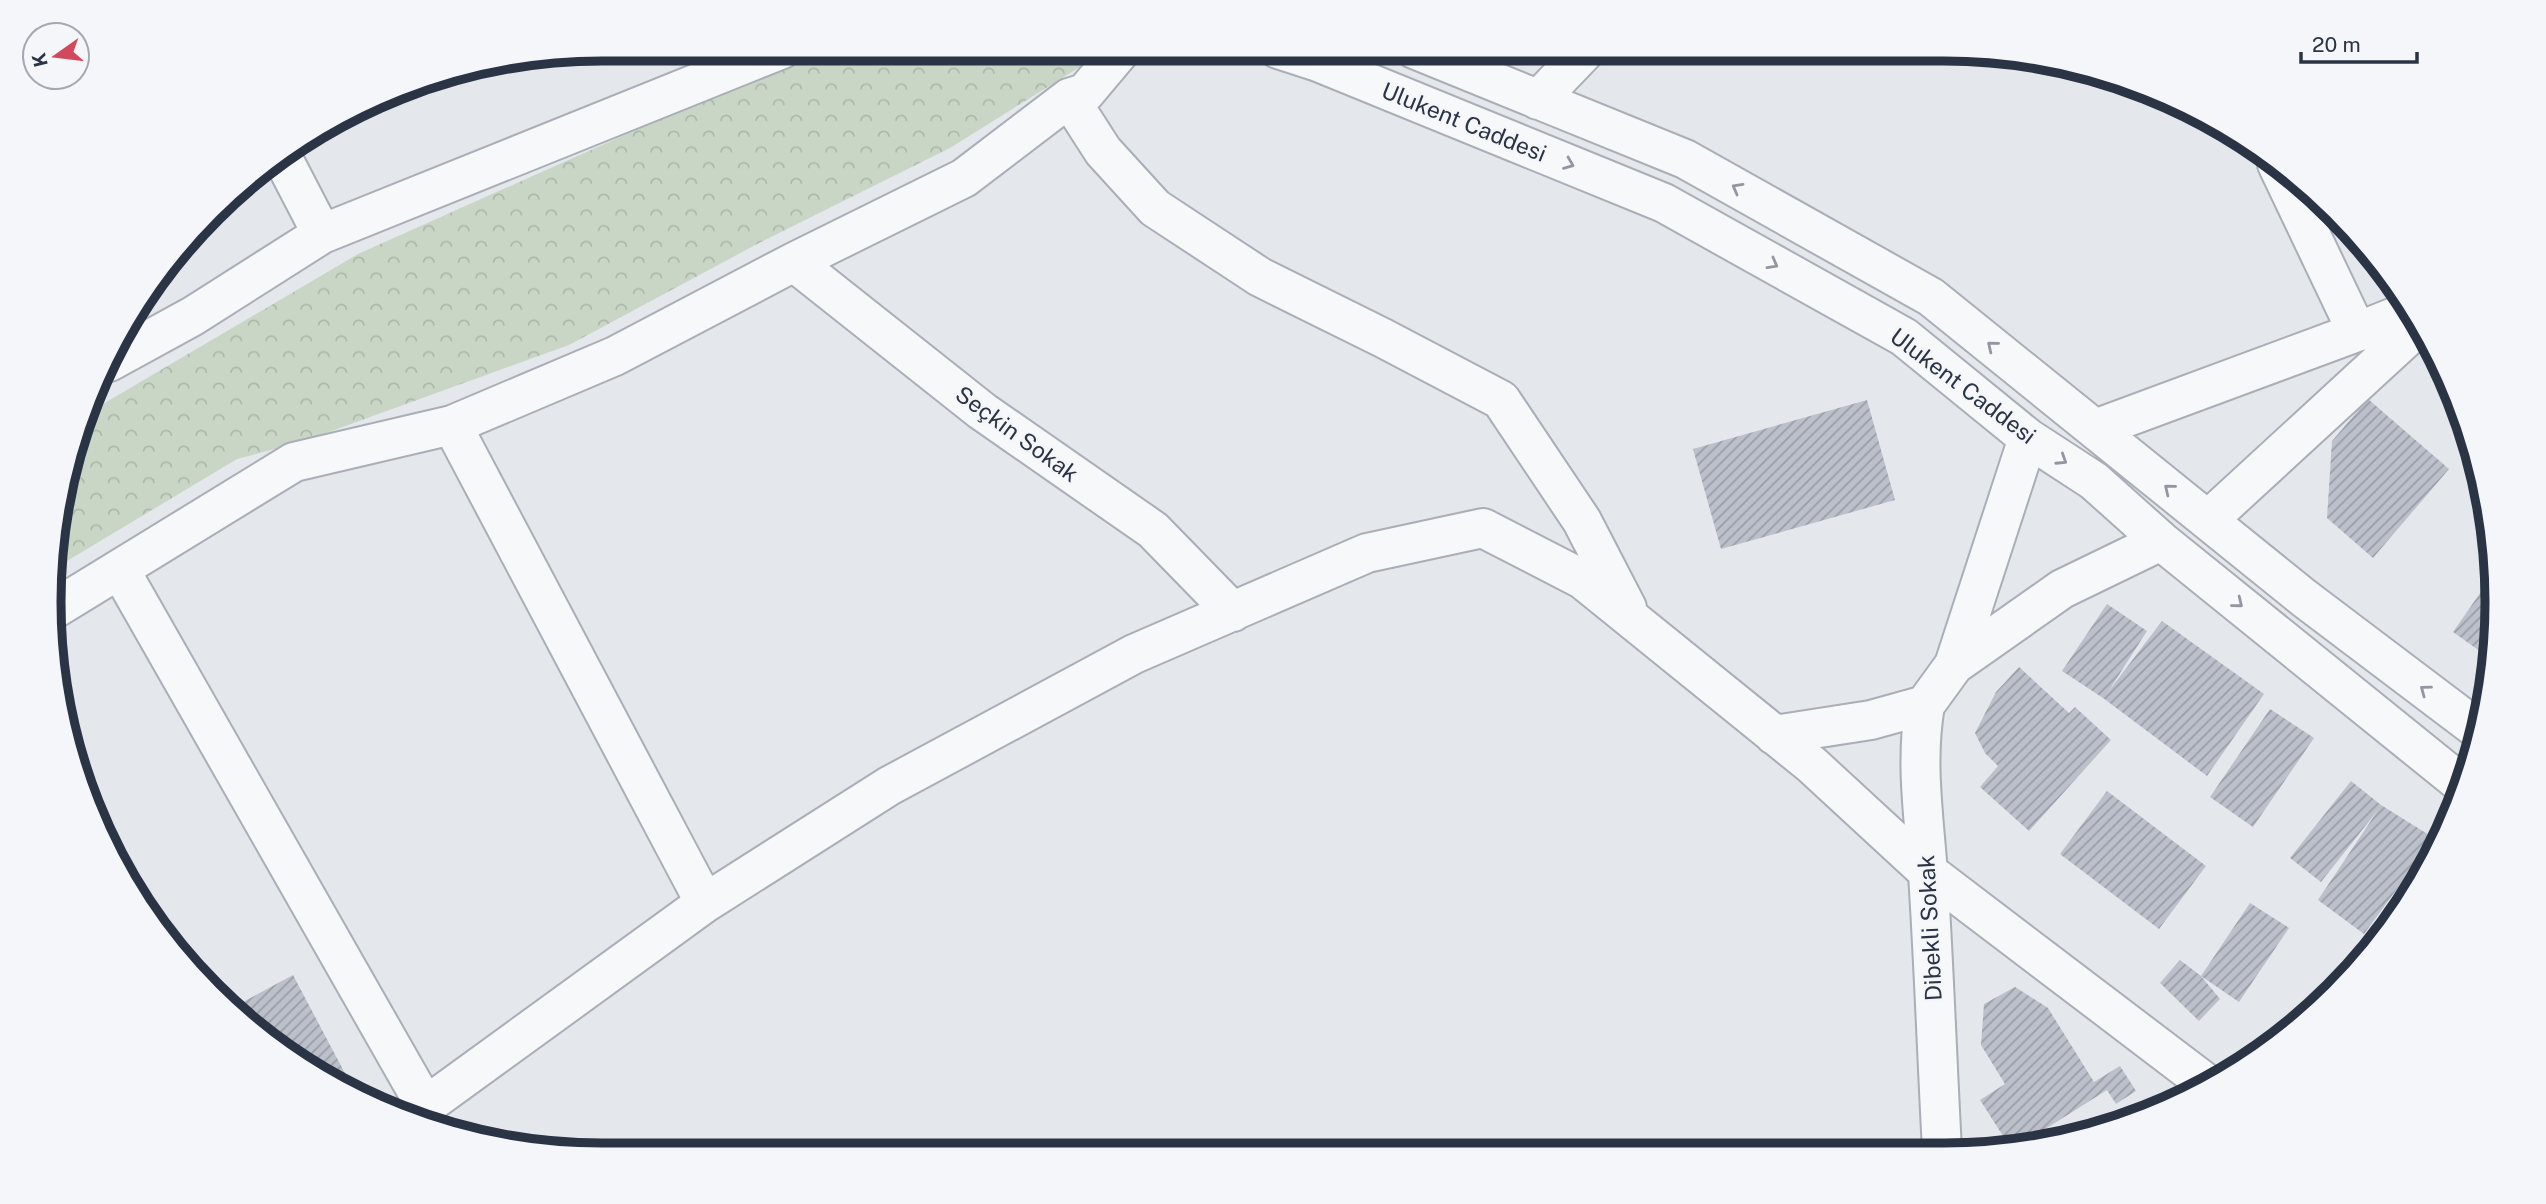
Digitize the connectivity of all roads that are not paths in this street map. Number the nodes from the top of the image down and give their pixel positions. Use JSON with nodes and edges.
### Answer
{"nodes":[{"id":1,"x":752,"y":61,"type":"edge"},
{"id":2,"x":1112,"y":61,"type":"edge"},
{"id":3,"x":1313,"y":61,"type":"edge"},
{"id":4,"x":1443,"y":61,"type":"edge"},
{"id":5,"x":1575,"y":61,"type":"edge"},
{"id":6,"x":1069,"y":97,"type":"junction"},
{"id":7,"x":1538,"y":100,"type":"junction"},
{"id":8,"x":286,"y":164,"type":"edge"},
{"id":9,"x":2286,"y":183,"type":"edge"},
{"id":10,"x":322,"y":234,"type":"junction"},
{"id":11,"x":794,"y":262,"type":"junction"},
{"id":12,"x":2401,"y":314,"type":"edge"},
{"id":13,"x":2357,"y":332,"type":"junction"},
{"id":14,"x":2412,"y":332,"type":"edge"},
{"id":15,"x":121,"y":355,"type":"edge"},
{"id":16,"x":452,"y":425,"type":"junction"},
{"id":17,"x":2095,"y":429,"type":"junction"},
{"id":18,"x":2028,"y":438,"type":"junction"},
{"id":19,"x":2208,"y":520,"type":"junction"},
{"id":20,"x":2161,"y":541,"type":"junction"},
{"id":21,"x":120,"y":570,"type":"junction"},
{"id":22,"x":61,"y":605,"type":"edge"},
{"id":23,"x":1233,"y":612,"type":"junction"},
{"id":24,"x":1635,"y":622,"type":"junction"},
{"id":25,"x":1954,"y":665,"type":"junction"},
{"id":26,"x":1925,"y":705,"type":"junction"},
{"id":27,"x":2470,"y":724,"type":"edge"},
{"id":28,"x":1774,"y":735,"type":"junction"},
{"id":29,"x":2455,"y":779,"type":"edge"},
{"id":30,"x":1928,"y":873,"type":"junction"},
{"id":31,"x":705,"y":903,"type":"junction"},
{"id":32,"x":2199,"y":1078,"type":"edge"},
{"id":33,"x":415,"y":1109,"type":"edge"},
{"id":34,"x":420,"y":1111,"type":"edge"},
{"id":35,"x":1942,"y":1143,"type":"edge"}],
"edges":[{"from":1,"to":10,"type":"street"},
{"from":2,"to":6,"type":"street"},
{"from":3,"to":18,"type":"street","name":"Ulukent Caddesi","one_way":true},
{"from":4,"to":7,"type":"street"},
{"from":5,"to":7,"type":"street"},
{"from":6,"to":11,"type":"street"},
{"from":6,"to":24,"type":"street"},
{"from":17,"to":7,"type":"street","one_way":true},
{"from":8,"to":10,"type":"street"},
{"from":9,"to":13,"type":"street"},
{"from":10,"to":15,"type":"street"},
{"from":11,"to":16,"type":"street"},
{"from":11,"to":23,"type":"street","name":"Seçkin Sokak"},
{"from":12,"to":13,"type":"street"},
{"from":13,"to":17,"type":"street"},
{"from":14,"to":19,"type":"street"},
{"from":16,"to":21,"type":"street"},
{"from":16,"to":31,"type":"street"},
{"from":19,"to":17,"type":"street","one_way":true},
{"from":18,"to":20,"type":"street","name":"Ulukent Caddesi","one_way":true},
{"from":18,"to":25,"type":"street"},
{"from":27,"to":19,"type":"street","one_way":true},
{"from":20,"to":25,"type":"street"},
{"from":20,"to":29,"type":"street","name":"Ulukent Caddesi","one_way":true},
{"from":21,"to":22,"type":"street"},
{"from":21,"to":33,"type":"street"},
{"from":23,"to":24,"type":"street"},
{"from":23,"to":31,"type":"street"},
{"from":24,"to":28,"type":"street"},
{"from":25,"to":26,"type":"street"},
{"from":26,"to":28,"type":"street"},
{"from":26,"to":30,"type":"street","name":"Dibekli Sokak"},
{"from":28,"to":30,"type":"street"},
{"from":30,"to":32,"type":"street"},
{"from":30,"to":35,"type":"street","name":"Dibekli Sokak"},
{"from":31,"to":34,"type":"street"}]}
